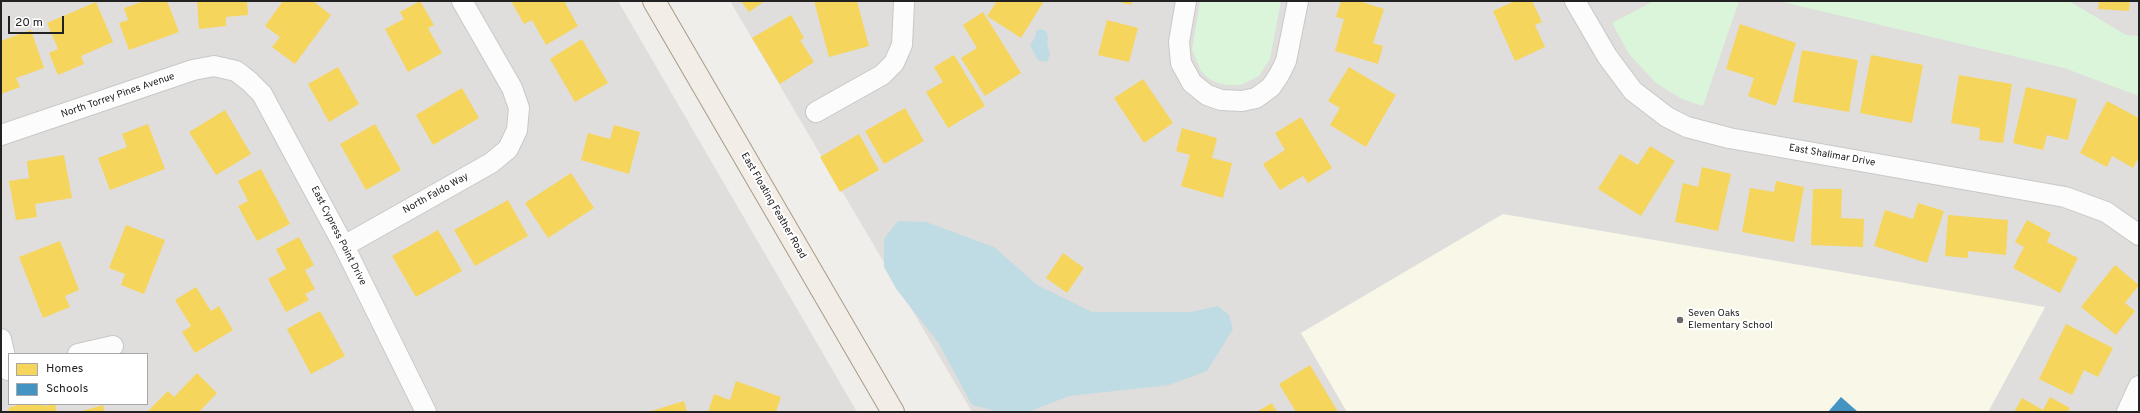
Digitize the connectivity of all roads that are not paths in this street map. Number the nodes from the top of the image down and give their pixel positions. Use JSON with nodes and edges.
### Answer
{"nodes":[{"id":1,"x":462,"y":1,"type":"edge"},
{"id":2,"x":654,"y":1,"type":"edge"},
{"id":3,"x":1186,"y":1,"type":"edge"},
{"id":4,"x":1298,"y":1,"type":"edge"},
{"id":5,"x":1575,"y":1,"type":"edge"},
{"id":6,"x":905,"y":2,"type":"edge"},
{"id":7,"x":236,"y":70,"type":"joint"},
{"id":8,"x":816,"y":112,"type":"dead end"},
{"id":9,"x":1,"y":135,"type":"edge"},
{"id":10,"x":2139,"y":235,"type":"edge"},
{"id":11,"x":344,"y":246,"type":"junction"},
{"id":12,"x":1,"y":339,"type":"edge"},
{"id":13,"x":113,"y":346,"type":"dead end"},
{"id":14,"x":82,"y":353,"type":"edge"},
{"id":15,"x":6,"y":370,"type":"edge"},
{"id":16,"x":2139,"y":386,"type":"edge"},
{"id":17,"x":426,"y":412,"type":"edge"},
{"id":18,"x":893,"y":412,"type":"edge"},
{"id":19,"x":2126,"y":412,"type":"edge"}],
"edges":[{"from":1,"to":11,"type":"street","name":"North Faldo Way"},
{"from":2,"to":18,"type":"main road","name":"East Floating Feather Road"},
{"from":3,"to":4,"type":"street"},
{"from":5,"to":10,"type":"street","name":"East Shalimar Drive"},
{"from":6,"to":8,"type":"street"},
{"from":7,"to":9,"type":"street","name":"North Torrey Pines Avenue"},
{"from":7,"to":11,"type":"street","name":"East Cypress Point Drive"},
{"from":11,"to":17,"type":"street","name":"East Cypress Point Drive"},
{"from":12,"to":15,"type":"street"},
{"from":13,"to":14,"type":"street"},
{"from":16,"to":19,"type":"street"}]}
